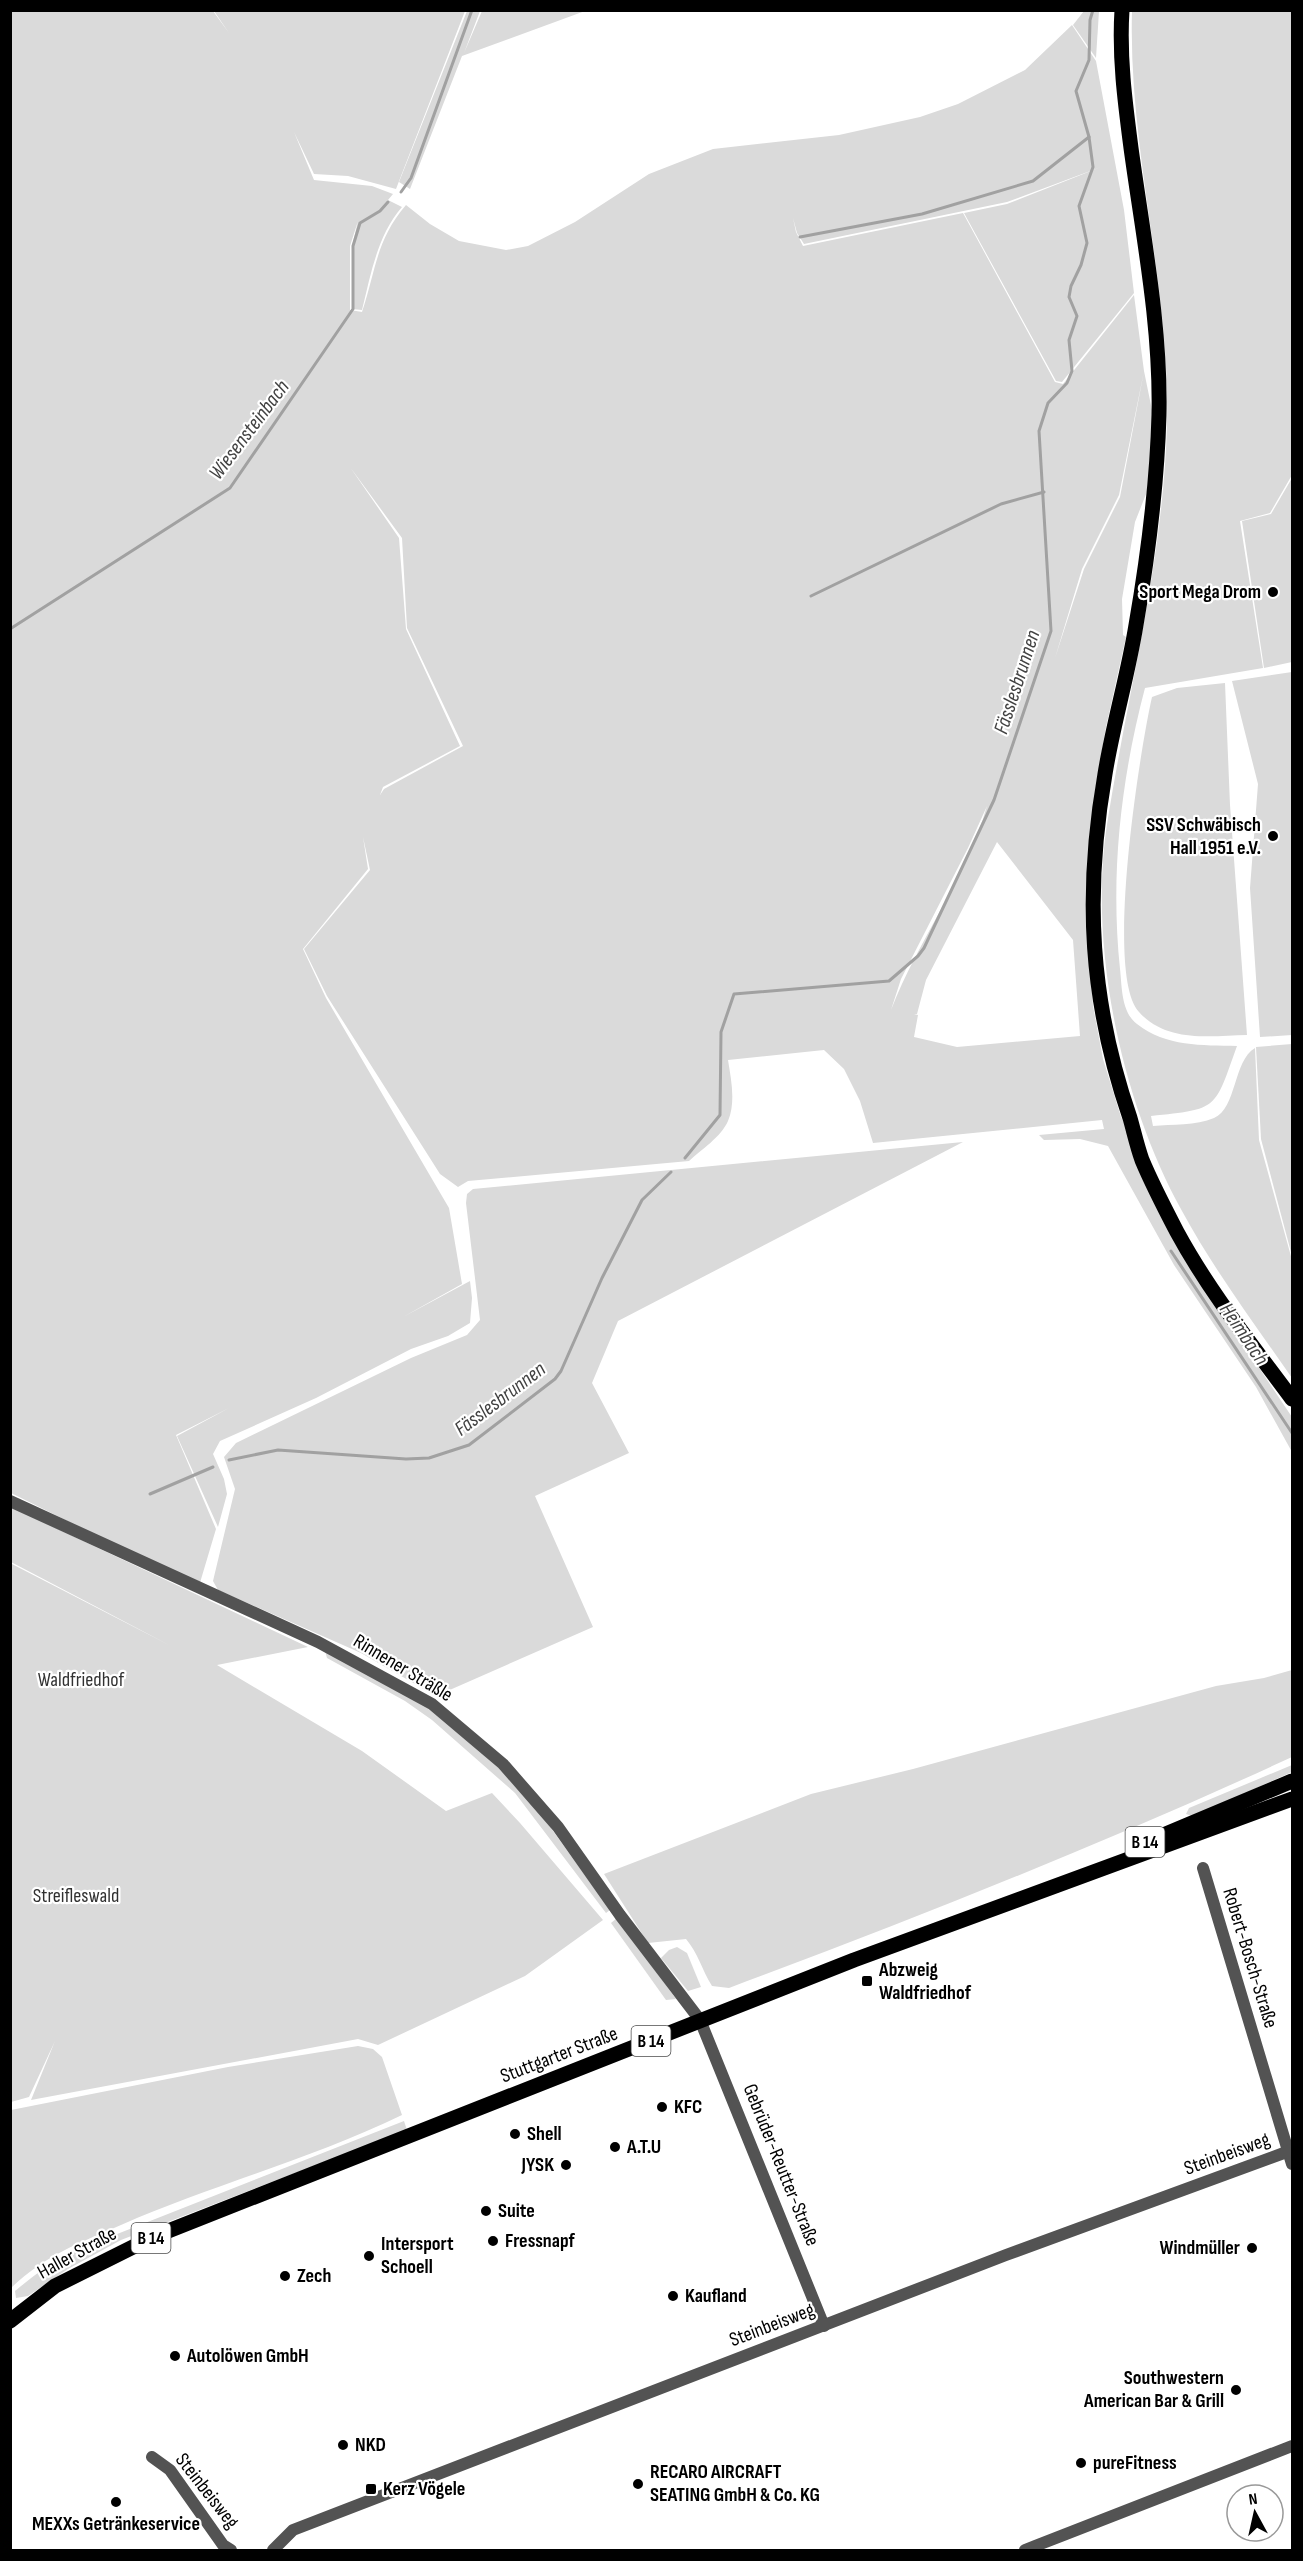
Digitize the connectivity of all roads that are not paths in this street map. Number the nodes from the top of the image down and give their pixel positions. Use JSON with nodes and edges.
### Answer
{"nodes":[{"id":1,"x":1122,"y":10,"type":"edge"},
{"id":2,"x":1293,"y":1399,"type":"edge"},
{"id":3,"x":10,"y":1501,"type":"edge"},
{"id":4,"x":1293,"y":1781,"type":"edge"},
{"id":5,"x":1293,"y":1799,"type":"edge"},
{"id":6,"x":1203,"y":1868,"type":"dead end"},
{"id":7,"x":998,"y":1905,"type":"junction"},
{"id":8,"x":700,"y":2020,"type":"junction"},
{"id":9,"x":1291,"y":2155,"type":"edge"},
{"id":10,"x":303,"y":2178,"type":"joint"},
{"id":11,"x":10,"y":2321,"type":"edge"},
{"id":12,"x":824,"y":2326,"type":"junction"},
{"id":13,"x":1293,"y":2446,"type":"edge"},
{"id":14,"x":152,"y":2457,"type":"dead end"},
{"id":15,"x":231,"y":2550,"type":"edge"},
{"id":16,"x":273,"y":2550,"type":"edge"},
{"id":17,"x":1025,"y":2550,"type":"edge"}],
"edges":[{"from":1,"to":2,"type":"main road"},
{"from":3,"to":8,"type":"street","name":"Rinnener Sträßle"},
{"from":4,"to":7,"type":"main road","name":"Stuttgarter Straße","number":"B 14"},
{"from":5,"to":7,"type":"main road","name":"Stuttgarter Straße","number":"B 14"},
{"from":6,"to":9,"type":"street","name":"Robert-Bosch-Straße"},
{"from":7,"to":8,"type":"main road","name":"Stuttgarter Straße","number":"B 14"},
{"from":8,"to":10,"type":"main road","name":"Stuttgarter Straße","number":"B 14"},
{"from":8,"to":12,"type":"street","name":"Gebrüder-Reutter-Straße"},
{"from":9,"to":12,"type":"street","name":"Steinbeisweg"},
{"from":10,"to":11,"type":"main road","name":"Haller Straße","number":"B 14"},
{"from":12,"to":16,"type":"street","name":"Steinbeisweg"},
{"from":13,"to":17,"type":"street"},
{"from":14,"to":15,"type":"street","name":"Steinbeisweg"}]}
